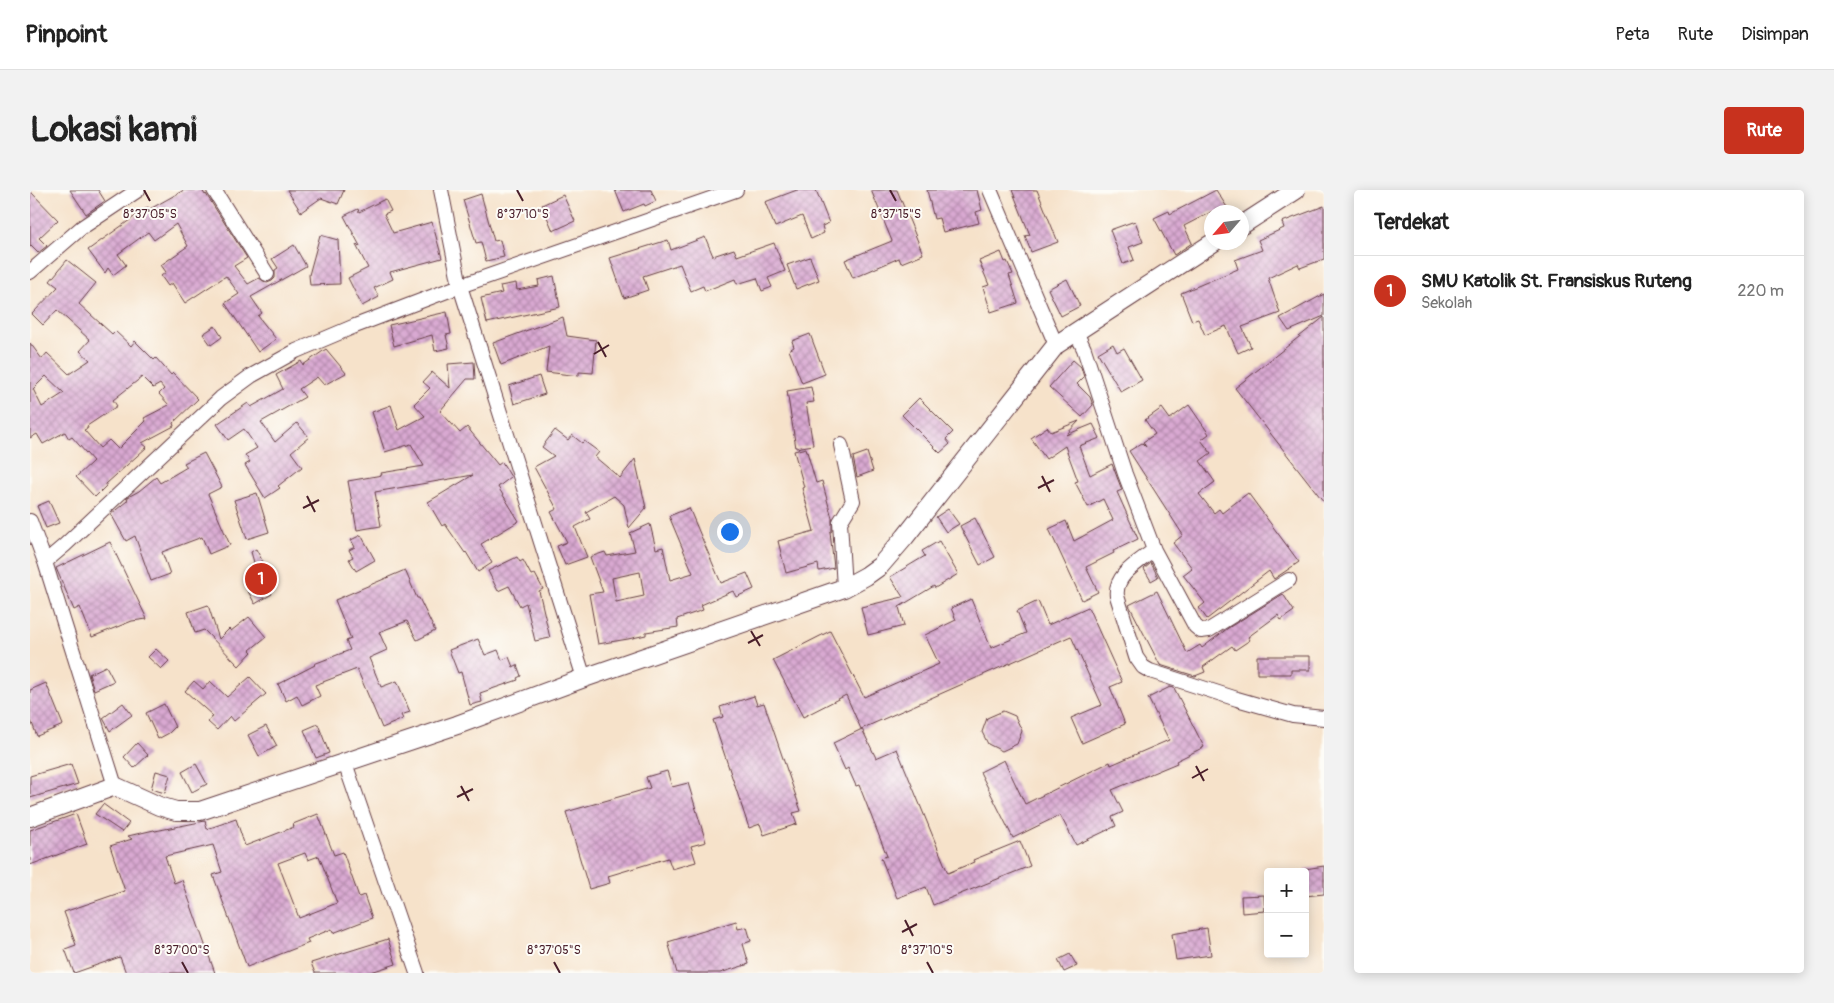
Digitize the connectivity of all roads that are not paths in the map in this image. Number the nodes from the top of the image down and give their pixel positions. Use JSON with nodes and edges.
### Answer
{"nodes":[{"id":1,"x":138,"y":190,"type":"edge"},
{"id":2,"x":214,"y":190,"type":"edge"},
{"id":3,"x":441,"y":190,"type":"edge"},
{"id":4,"x":736,"y":190,"type":"edge"},
{"id":5,"x":990,"y":190,"type":"edge"},
{"id":6,"x":1296,"y":190,"type":"edge"},
{"id":7,"x":1249,"y":220,"type":"edge"},
{"id":8,"x":1204,"y":249,"type":"edge"},
{"id":9,"x":30,"y":272,"type":"edge"},
{"id":10,"x":267,"y":274,"type":"dead end"},
{"id":11,"x":460,"y":286,"type":"junction"},
{"id":12,"x":1076,"y":332,"type":"junction"},
{"id":13,"x":1056,"y":345,"type":"junction"},
{"id":14,"x":841,"y":445,"type":"dead end"},
{"id":15,"x":32,"y":530,"type":"edge"},
{"id":16,"x":1154,"y":550,"type":"junction"},
{"id":17,"x":44,"y":562,"type":"junction"},
{"id":18,"x":1289,"y":580,"type":"dead end"},
{"id":19,"x":844,"y":588,"type":"junction"},
{"id":20,"x":584,"y":678,"type":"junction"},
{"id":21,"x":1324,"y":718,"type":"edge"},
{"id":22,"x":345,"y":763,"type":"junction"},
{"id":23,"x":115,"y":786,"type":"junction"},
{"id":24,"x":30,"y":816,"type":"edge"},
{"id":25,"x":417,"y":973,"type":"edge"}],
"edges":[{"from":1,"to":9,"type":"street"},
{"from":2,"to":10,"type":"street"},
{"from":3,"to":11,"type":"street"},
{"from":4,"to":11,"type":"street"},
{"from":5,"to":13,"type":"street"},
{"from":6,"to":7,"type":"street"},
{"from":8,"to":12,"type":"street"},
{"from":11,"to":17,"type":"street"},
{"from":11,"to":20,"type":"street"},
{"from":12,"to":13,"type":"street"},
{"from":12,"to":16,"type":"street"},
{"from":13,"to":19,"type":"street"},
{"from":14,"to":19,"type":"street"},
{"from":15,"to":17,"type":"street"},
{"from":16,"to":18,"type":"street"},
{"from":16,"to":21,"type":"street"},
{"from":17,"to":23,"type":"street"},
{"from":19,"to":20,"type":"street"},
{"from":20,"to":22,"type":"street"},
{"from":22,"to":23,"type":"street"},
{"from":22,"to":25,"type":"street"},
{"from":23,"to":24,"type":"street"}]}
